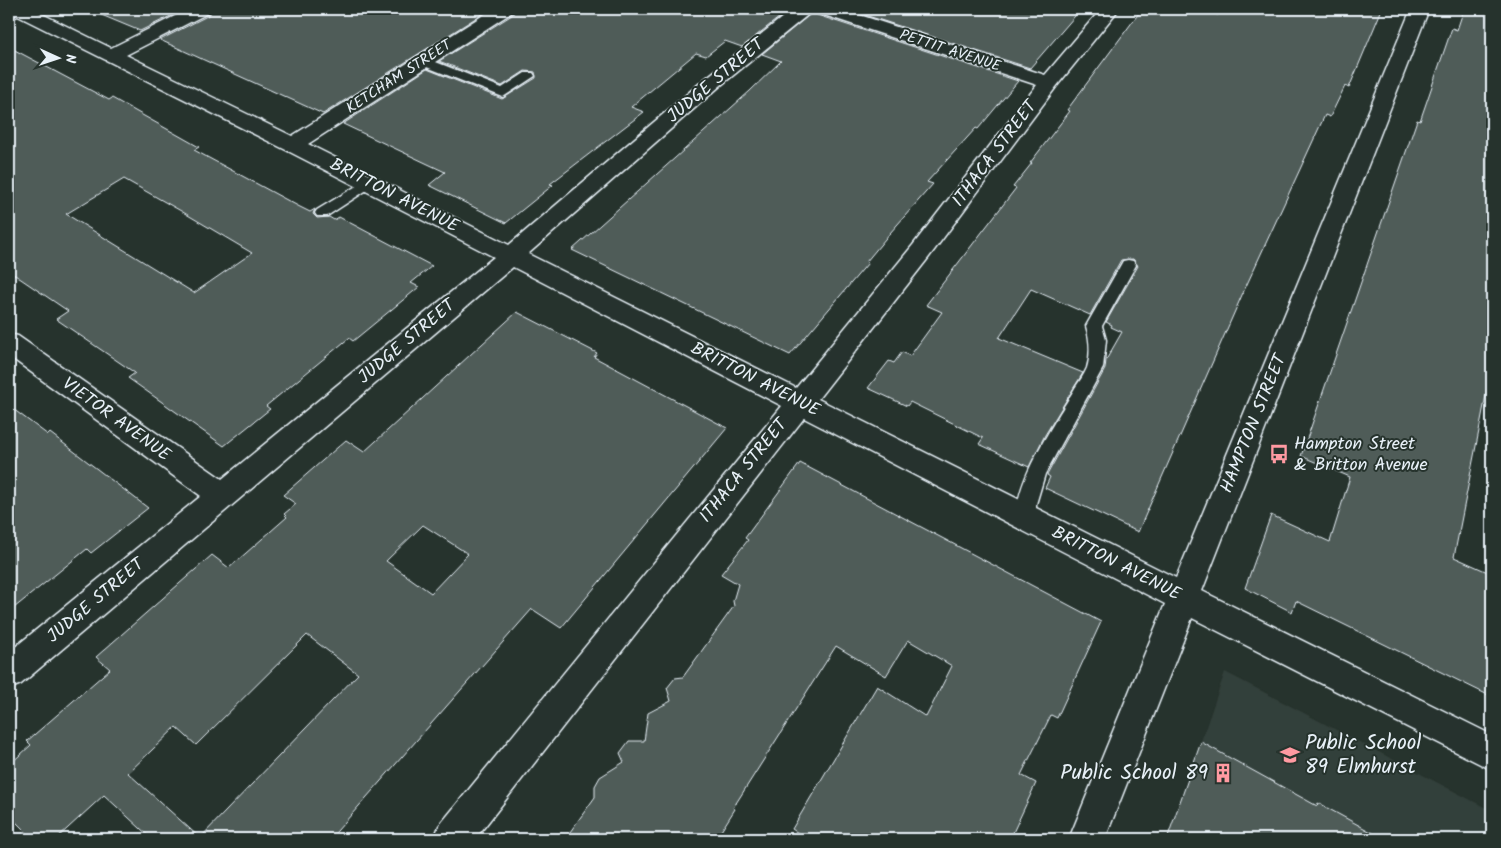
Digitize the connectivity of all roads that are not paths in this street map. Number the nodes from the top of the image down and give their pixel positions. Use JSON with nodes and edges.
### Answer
{"nodes":[{"id":1,"x":202,"y":9,"type":"edge"},
{"id":2,"x":505,"y":9,"type":"edge"},
{"id":3,"x":804,"y":9,"type":"edge"},
{"id":4,"x":824,"y":9,"type":"edge"},
{"id":5,"x":1110,"y":9,"type":"edge"},
{"id":6,"x":1420,"y":9,"type":"edge"},
{"id":7,"x":16,"y":12,"type":"edge"},
{"id":8,"x":111,"y":55,"type":"junction"},
{"id":9,"x":423,"y":61,"type":"junction"},
{"id":10,"x":529,"y":76,"type":"dead end"},
{"id":11,"x":1049,"y":83,"type":"junction"},
{"id":12,"x":293,"y":144,"type":"junction"},
{"id":13,"x":368,"y":183,"type":"junction"},
{"id":14,"x":322,"y":213,"type":"dead end"},
{"id":15,"x":511,"y":256,"type":"junction"},
{"id":16,"x":1128,"y":264,"type":"dead end"},
{"id":17,"x":9,"y":343,"type":"edge"},
{"id":18,"x":799,"y":402,"type":"junction"},
{"id":19,"x":223,"y":496,"type":"junction"},
{"id":20,"x":1028,"y":519,"type":"junction"},
{"id":21,"x":1184,"y":598,"type":"junction"},
{"id":22,"x":9,"y":673,"type":"edge"},
{"id":23,"x":1492,"y":752,"type":"edge"},
{"id":24,"x":452,"y":839,"type":"edge"},
{"id":25,"x":1087,"y":839,"type":"edge"}],
"edges":[{"from":1,"to":8,"type":"street"},
{"from":2,"to":9,"type":"street","name":"KETCHAM STREET"},
{"from":3,"to":15,"type":"street","name":"JUDGE STREET"},
{"from":4,"to":11,"type":"street","name":"PETTIT AVENUE"},
{"from":5,"to":11,"type":"street","name":"ITHACA STREET"},
{"from":6,"to":21,"type":"street","name":"HAMPTON STREET"},
{"from":7,"to":8,"type":"street","name":"BRITTON AVENUE"},
{"from":8,"to":12,"type":"street","name":"BRITTON AVENUE"},
{"from":9,"to":10,"type":"lane"},
{"from":9,"to":12,"type":"street","name":"KETCHAM STREET"},
{"from":11,"to":18,"type":"street","name":"ITHACA STREET"},
{"from":12,"to":13,"type":"street","name":"BRITTON AVENUE"},
{"from":13,"to":14,"type":"lane"},
{"from":13,"to":15,"type":"street","name":"BRITTON AVENUE"},
{"from":15,"to":18,"type":"street","name":"BRITTON AVENUE"},
{"from":15,"to":19,"type":"street","name":"JUDGE STREET"},
{"from":16,"to":20,"type":"lane"},
{"from":17,"to":19,"type":"street","name":"VIETOR AVENUE"},
{"from":18,"to":20,"type":"street","name":"BRITTON AVENUE"},
{"from":18,"to":24,"type":"street","name":"ITHACA STREET"},
{"from":19,"to":22,"type":"street","name":"JUDGE STREET"},
{"from":20,"to":21,"type":"street","name":"BRITTON AVENUE"},
{"from":21,"to":23,"type":"street","name":"BRITTON AVENUE"},
{"from":21,"to":25,"type":"street","name":"HAMPTON STREET"}]}
